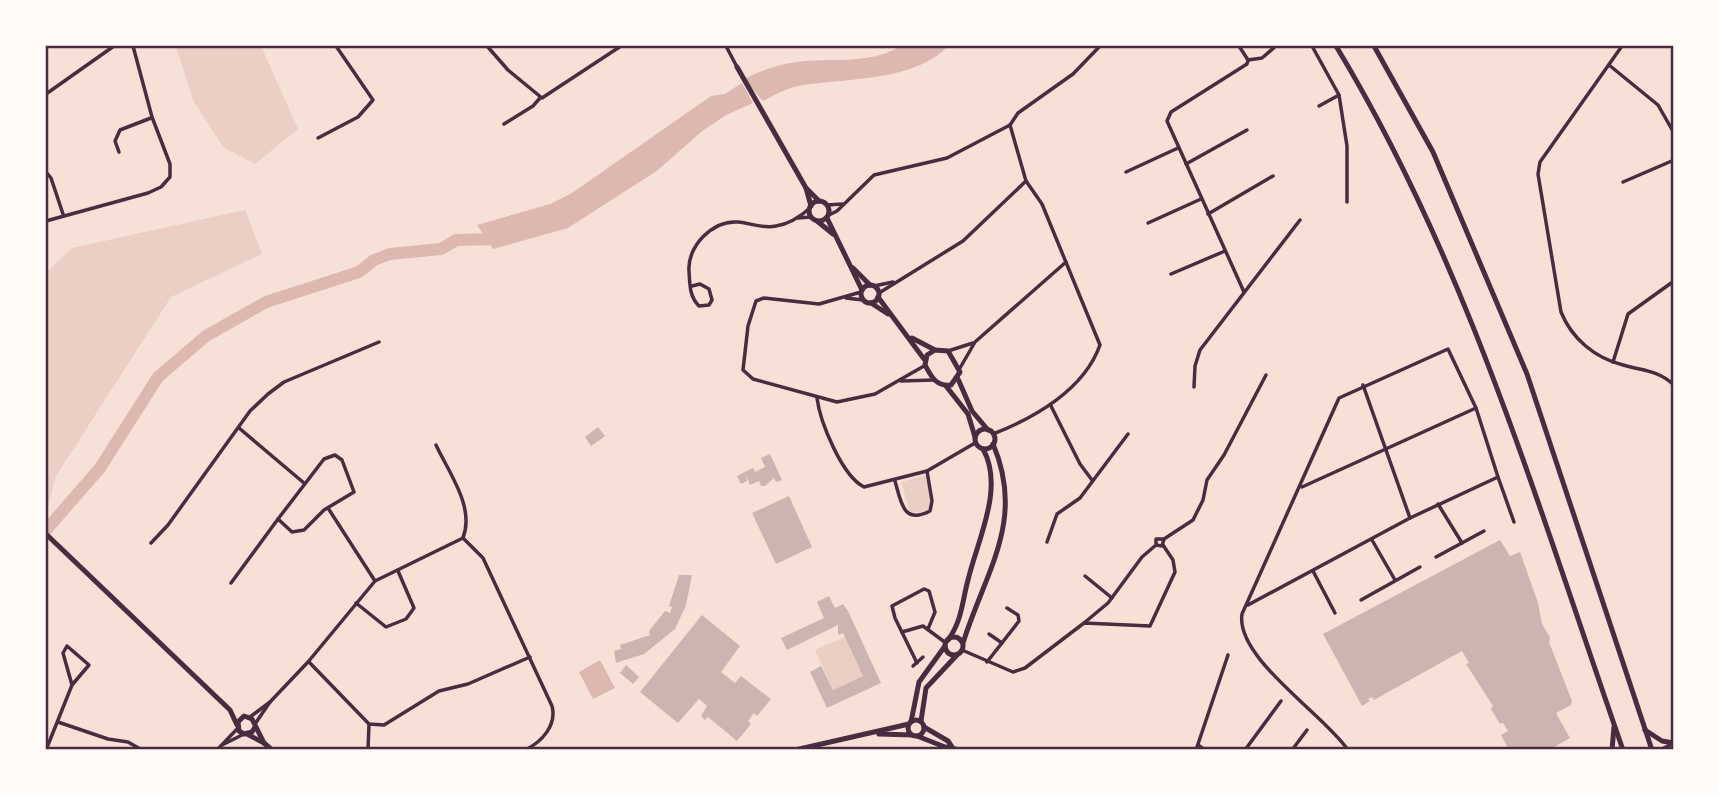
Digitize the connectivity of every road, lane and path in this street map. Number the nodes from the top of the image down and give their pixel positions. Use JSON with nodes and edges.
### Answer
{"nodes":[{"id":1,"x":114,"y":46,"type":"edge"},
{"id":2,"x":132,"y":46,"type":"edge"},
{"id":3,"x":336,"y":46,"type":"edge"},
{"id":4,"x":487,"y":46,"type":"edge"},
{"id":5,"x":621,"y":46,"type":"edge"},
{"id":6,"x":726,"y":46,"type":"edge"},
{"id":7,"x":1100,"y":46,"type":"edge"},
{"id":8,"x":1239,"y":46,"type":"edge"},
{"id":9,"x":1276,"y":46,"type":"edge"},
{"id":10,"x":1312,"y":46,"type":"edge"},
{"id":11,"x":1336,"y":46,"type":"edge"},
{"id":12,"x":1374,"y":46,"type":"edge"},
{"id":13,"x":1622,"y":46,"type":"edge"},
{"id":14,"x":1248,"y":60,"type":"junction"},
{"id":15,"x":1608,"y":64,"type":"junction"},
{"id":16,"x":737,"y":67,"type":"joint"},
{"id":17,"x":46,"y":94,"type":"edge"},
{"id":18,"x":1339,"y":94,"type":"junction"},
{"id":19,"x":542,"y":97,"type":"junction"},
{"id":20,"x":1319,"y":106,"type":"dead end"},
{"id":21,"x":152,"y":117,"type":"junction"},
{"id":22,"x":504,"y":124,"type":"dead end"},
{"id":23,"x":1010,"y":125,"type":"junction"},
{"id":24,"x":1247,"y":130,"type":"dead end"},
{"id":25,"x":1674,"y":133,"type":"edge"},
{"id":26,"x":318,"y":138,"type":"dead end"},
{"id":27,"x":1178,"y":148,"type":"junction"},
{"id":28,"x":119,"y":152,"type":"dead end"},
{"id":29,"x":1674,"y":160,"type":"edge"},
{"id":30,"x":1186,"y":164,"type":"junction"},
{"id":31,"x":46,"y":172,"type":"edge"},
{"id":32,"x":1126,"y":172,"type":"dead end"},
{"id":33,"x":1273,"y":176,"type":"dead end"},
{"id":34,"x":1026,"y":181,"type":"junction"},
{"id":35,"x":1623,"y":182,"type":"dead end"},
{"id":36,"x":806,"y":187,"type":"junction"},
{"id":37,"x":1201,"y":199,"type":"junction"},
{"id":38,"x":819,"y":201,"type":"junction"},
{"id":39,"x":1348,"y":202,"type":"dead end"},
{"id":40,"x":842,"y":204,"type":"junction"},
{"id":41,"x":827,"y":205,"type":"junction"},
{"id":42,"x":810,"y":207,"type":"junction"},
{"id":43,"x":63,"y":214,"type":"junction"},
{"id":44,"x":1208,"y":214,"type":"junction"},
{"id":45,"x":828,"y":216,"type":"junction"},
{"id":46,"x":811,"y":217,"type":"junction"},
{"id":47,"x":796,"y":219,"type":"junction"},
{"id":48,"x":1300,"y":220,"type":"dead end"},
{"id":49,"x":46,"y":221,"type":"edge"},
{"id":50,"x":817,"y":221,"type":"junction"},
{"id":51,"x":1148,"y":223,"type":"dead end"},
{"id":52,"x":833,"y":234,"type":"junction"},
{"id":53,"x":1225,"y":251,"type":"junction"},
{"id":54,"x":1066,"y":262,"type":"junction"},
{"id":55,"x":850,"y":266,"type":"junction"},
{"id":56,"x":1171,"y":274,"type":"dead end"},
{"id":57,"x":895,"y":281,"type":"junction"},
{"id":58,"x":1674,"y":281,"type":"edge"},
{"id":59,"x":692,"y":286,"type":"junction"},
{"id":60,"x":872,"y":286,"type":"junction"},
{"id":61,"x":861,"y":291,"type":"junction"},
{"id":62,"x":1244,"y":292,"type":"junction"},
{"id":63,"x":878,"y":295,"type":"junction"},
{"id":64,"x":844,"y":298,"type":"junction"},
{"id":65,"x":863,"y":300,"type":"junction"},
{"id":66,"x":871,"y":303,"type":"junction"},
{"id":67,"x":888,"y":314,"type":"junction"},
{"id":68,"x":912,"y":338,"type":"junction"},
{"id":69,"x":379,"y":342,"type":"dead end"},
{"id":70,"x":975,"y":342,"type":"junction"},
{"id":71,"x":935,"y":350,"type":"junction"},
{"id":72,"x":948,"y":351,"type":"junction"},
{"id":73,"x":924,"y":362,"type":"junction"},
{"id":74,"x":1612,"y":362,"type":"junction"},
{"id":75,"x":960,"y":368,"type":"junction"},
{"id":76,"x":1266,"y":375,"type":"dead end"},
{"id":77,"x":958,"y":379,"type":"junction"},
{"id":78,"x":934,"y":380,"type":"junction"},
{"id":79,"x":901,"y":381,"type":"junction"},
{"id":80,"x":1363,"y":385,"type":"junction"},
{"id":81,"x":1674,"y":385,"type":"edge"},
{"id":82,"x":946,"y":386,"type":"junction"},
{"id":83,"x":1194,"y":387,"type":"dead end"},
{"id":84,"x":817,"y":398,"type":"junction"},
{"id":85,"x":1051,"y":406,"type":"junction"},
{"id":86,"x":1476,"y":408,"type":"junction"},
{"id":87,"x":239,"y":427,"type":"junction"},
{"id":88,"x":991,"y":432,"type":"junction"},
{"id":89,"x":1128,"y":434,"type":"dead end"},
{"id":90,"x":975,"y":440,"type":"junction"},
{"id":91,"x":993,"y":443,"type":"junction"},
{"id":92,"x":436,"y":444,"type":"dead end"},
{"id":93,"x":983,"y":449,"type":"junction"},
{"id":94,"x":1387,"y":449,"type":"junction"},
{"id":95,"x":927,"y":471,"type":"junction"},
{"id":96,"x":1498,"y":477,"type":"junction"},
{"id":97,"x":1092,"y":480,"type":"junction"},
{"id":98,"x":895,"y":481,"type":"junction"},
{"id":99,"x":304,"y":483,"type":"junction"},
{"id":100,"x":1301,"y":488,"type":"junction"},
{"id":101,"x":1438,"y":505,"type":"junction"},
{"id":102,"x":328,"y":508,"type":"junction"},
{"id":103,"x":1410,"y":518,"type":"junction"},
{"id":104,"x":278,"y":519,"type":"junction"},
{"id":105,"x":1514,"y":522,"type":"dead end"},
{"id":106,"x":1484,"y":531,"type":"dead end"},
{"id":107,"x":46,"y":534,"type":"edge"},
{"id":108,"x":463,"y":538,"type":"junction"},
{"id":109,"x":1164,"y":539,"type":"junction"},
{"id":110,"x":1372,"y":540,"type":"junction"},
{"id":111,"x":1047,"y":542,"type":"dead end"},
{"id":112,"x":151,"y":543,"type":"dead end"},
{"id":113,"x":1462,"y":543,"type":"junction"},
{"id":114,"x":1156,"y":545,"type":"junction"},
{"id":115,"x":1163,"y":545,"type":"junction"},
{"id":116,"x":1436,"y":557,"type":"dead end"},
{"id":117,"x":1420,"y":567,"type":"dead end"},
{"id":118,"x":398,"y":571,"type":"junction"},
{"id":119,"x":1313,"y":571,"type":"junction"},
{"id":120,"x":1086,"y":576,"type":"dead end"},
{"id":121,"x":1395,"y":580,"type":"junction"},
{"id":122,"x":375,"y":581,"type":"junction"},
{"id":123,"x":231,"y":583,"type":"dead end"},
{"id":124,"x":964,"y":597,"type":"junction"},
{"id":125,"x":1112,"y":598,"type":"junction"},
{"id":126,"x":1362,"y":600,"type":"dead end"},
{"id":127,"x":977,"y":601,"type":"junction"},
{"id":128,"x":356,"y":603,"type":"junction"},
{"id":129,"x":1248,"y":605,"type":"junction"},
{"id":130,"x":1007,"y":608,"type":"dead end"},
{"id":131,"x":1335,"y":613,"type":"dead end"},
{"id":132,"x":1084,"y":623,"type":"junction"},
{"id":133,"x":928,"y":628,"type":"junction"},
{"id":134,"x":902,"y":632,"type":"junction"},
{"id":135,"x":989,"y":634,"type":"dead end"},
{"id":136,"x":946,"y":643,"type":"junction"},
{"id":137,"x":1002,"y":643,"type":"junction"},
{"id":138,"x":961,"y":649,"type":"junction"},
{"id":139,"x":1228,"y":655,"type":"dead end"},
{"id":140,"x":530,"y":657,"type":"junction"},
{"id":141,"x":923,"y":657,"type":"dead end"},
{"id":142,"x":308,"y":662,"type":"junction"},
{"id":143,"x":987,"y":662,"type":"junction"},
{"id":144,"x":72,"y":685,"type":"junction"},
{"id":145,"x":914,"y":697,"type":"junction"},
{"id":146,"x":923,"y":698,"type":"junction"},
{"id":147,"x":1282,"y":701,"type":"dead end"},
{"id":148,"x":270,"y":702,"type":"junction"},
{"id":149,"x":230,"y":710,"type":"junction"},
{"id":150,"x":247,"y":717,"type":"junction"},
{"id":151,"x":57,"y":722,"type":"junction"},
{"id":152,"x":910,"y":723,"type":"junction"},
{"id":153,"x":369,"y":724,"type":"junction"},
{"id":154,"x":923,"y":724,"type":"junction"},
{"id":155,"x":1614,"y":724,"type":"junction"},
{"id":156,"x":255,"y":725,"type":"junction"},
{"id":157,"x":237,"y":727,"type":"junction"},
{"id":158,"x":1307,"y":730,"type":"dead end"},
{"id":159,"x":1645,"y":730,"type":"junction"},
{"id":160,"x":245,"y":734,"type":"junction"},
{"id":161,"x":872,"y":734,"type":"junction"},
{"id":162,"x":915,"y":735,"type":"junction"},
{"id":163,"x":264,"y":743,"type":"junction"},
{"id":164,"x":1674,"y":743,"type":"edge"},
{"id":165,"x":222,"y":745,"type":"junction"},
{"id":166,"x":1197,"y":747,"type":"edge"},
{"id":167,"x":955,"y":748,"type":"edge"},
{"id":168,"x":46,"y":750,"type":"edge"},
{"id":169,"x":142,"y":750,"type":"edge"},
{"id":170,"x":218,"y":750,"type":"edge"},
{"id":171,"x":272,"y":750,"type":"edge"},
{"id":172,"x":368,"y":750,"type":"edge"},
{"id":173,"x":525,"y":750,"type":"edge"},
{"id":174,"x":794,"y":750,"type":"edge"},
{"id":175,"x":1205,"y":750,"type":"edge"},
{"id":176,"x":1245,"y":750,"type":"edge"},
{"id":177,"x":1292,"y":750,"type":"edge"},
{"id":178,"x":1348,"y":750,"type":"edge"},
{"id":179,"x":1612,"y":750,"type":"edge"},
{"id":180,"x":1623,"y":750,"type":"edge"},
{"id":181,"x":1652,"y":750,"type":"edge"},
{"id":182,"x":1660,"y":750,"type":"edge"}],
"edges":[{"from":1,"to":17,"type":"street"},
{"from":2,"to":21,"type":"street"},
{"from":3,"to":26,"type":"street"},
{"from":4,"to":19,"type":"street"},
{"from":5,"to":19,"type":"street"},
{"from":6,"to":16,"type":"street"},
{"from":7,"to":23,"type":"street"},
{"from":8,"to":14,"type":"street"},
{"from":9,"to":14,"type":"street"},
{"from":10,"to":18,"type":"street"},
{"from":11,"to":155,"type":"street"},
{"from":12,"to":159,"type":"street"},
{"from":13,"to":15,"type":"street"},
{"from":14,"to":27,"type":"street"},
{"from":15,"to":25,"type":"street"},
{"from":15,"to":74,"type":"street"},
{"from":16,"to":36,"type":"street"},
{"from":18,"to":20,"type":"street"},
{"from":18,"to":39,"type":"street"},
{"from":19,"to":22,"type":"street"},
{"from":21,"to":28,"type":"street"},
{"from":21,"to":43,"type":"street"},
{"from":23,"to":34,"type":"street"},
{"from":23,"to":40,"type":"street"},
{"from":24,"to":30,"type":"street"},
{"from":27,"to":30,"type":"street"},
{"from":27,"to":32,"type":"street"},
{"from":29,"to":35,"type":"street"},
{"from":30,"to":37,"type":"street"},
{"from":31,"to":43,"type":"street"},
{"from":33,"to":44,"type":"street"},
{"from":34,"to":54,"type":"street"},
{"from":34,"to":57,"type":"street"},
{"from":36,"to":38,"type":"street"},
{"from":36,"to":42,"type":"street"},
{"from":37,"to":44,"type":"street"},
{"from":37,"to":51,"type":"street"},
{"from":38,"to":41,"type":"street"},
{"from":38,"to":42,"type":"street"},
{"from":40,"to":41,"type":"street"},
{"from":40,"to":45,"type":"street"},
{"from":41,"to":45,"type":"street"},
{"from":42,"to":46,"type":"street"},
{"from":42,"to":47,"type":"street"},
{"from":43,"to":49,"type":"street"},
{"from":44,"to":53,"type":"street"},
{"from":45,"to":50,"type":"street"},
{"from":45,"to":52,"type":"street"},
{"from":46,"to":47,"type":"street"},
{"from":46,"to":50,"type":"street"},
{"from":47,"to":59,"type":"street"},
{"from":48,"to":62,"type":"street"},
{"from":50,"to":52,"type":"street"},
{"from":52,"to":55,"type":"street"},
{"from":53,"to":56,"type":"street"},
{"from":53,"to":62,"type":"street"},
{"from":54,"to":70,"type":"street"},
{"from":54,"to":85,"type":"street"},
{"from":55,"to":60,"type":"street"},
{"from":55,"to":61,"type":"street"},
{"from":57,"to":60,"type":"street"},
{"from":57,"to":63,"type":"street"},
{"from":58,"to":74,"type":"street"},
{"from":59,"to":59,"type":"street"},
{"from":60,"to":61,"type":"street"},
{"from":60,"to":63,"type":"street"},
{"from":61,"to":64,"type":"street"},
{"from":61,"to":65,"type":"street"},
{"from":62,"to":83,"type":"street"},
{"from":63,"to":66,"type":"street"},
{"from":63,"to":67,"type":"street"},
{"from":64,"to":65,"type":"street"},
{"from":64,"to":84,"type":"street"},
{"from":65,"to":66,"type":"street"},
{"from":66,"to":67,"type":"street"},
{"from":67,"to":68,"type":"street"},
{"from":68,"to":71,"type":"street"},
{"from":68,"to":73,"type":"street"},
{"from":69,"to":87,"type":"street"},
{"from":70,"to":72,"type":"street"},
{"from":70,"to":75,"type":"street"},
{"from":71,"to":72,"type":"street"},
{"from":71,"to":73,"type":"street"},
{"from":72,"to":75,"type":"street"},
{"from":73,"to":78,"type":"street"},
{"from":73,"to":79,"type":"street"},
{"from":74,"to":81,"type":"street"},
{"from":75,"to":77,"type":"street"},
{"from":76,"to":109,"type":"street"},
{"from":77,"to":82,"type":"street"},
{"from":77,"to":88,"type":"street"},
{"from":78,"to":79,"type":"street"},
{"from":78,"to":82,"type":"street"},
{"from":79,"to":84,"type":"street"},
{"from":80,"to":86,"type":"street"},
{"from":80,"to":94,"type":"street"},
{"from":80,"to":100,"type":"street"},
{"from":82,"to":90,"type":"street"},
{"from":84,"to":98,"type":"street"},
{"from":85,"to":88,"type":"street"},
{"from":85,"to":97,"type":"street"},
{"from":86,"to":94,"type":"street"},
{"from":86,"to":96,"type":"street"},
{"from":87,"to":99,"type":"street"},
{"from":87,"to":112,"type":"street"},
{"from":88,"to":90,"type":"street"},
{"from":88,"to":91,"type":"street"},
{"from":89,"to":97,"type":"street"},
{"from":90,"to":93,"type":"street"},
{"from":90,"to":95,"type":"street"},
{"from":91,"to":93,"type":"street"},
{"from":91,"to":127,"type":"street"},
{"from":92,"to":108,"type":"street"},
{"from":93,"to":124,"type":"street"},
{"from":94,"to":100,"type":"street"},
{"from":94,"to":103,"type":"street"},
{"from":95,"to":98,"type":"street"},
{"from":95,"to":98,"type":"street"},
{"from":96,"to":101,"type":"street"},
{"from":96,"to":105,"type":"street"},
{"from":97,"to":111,"type":"street"},
{"from":99,"to":102,"type":"street"},
{"from":99,"to":104,"type":"street"},
{"from":100,"to":129,"type":"street"},
{"from":101,"to":103,"type":"street"},
{"from":101,"to":113,"type":"street"},
{"from":102,"to":104,"type":"street"},
{"from":102,"to":122,"type":"street"},
{"from":103,"to":110,"type":"street"},
{"from":104,"to":123,"type":"street"},
{"from":106,"to":113,"type":"street"},
{"from":107,"to":149,"type":"street"},
{"from":108,"to":118,"type":"street"},
{"from":108,"to":140,"type":"street"},
{"from":109,"to":114,"type":"street"},
{"from":109,"to":115,"type":"street"},
{"from":110,"to":119,"type":"street"},
{"from":110,"to":121,"type":"street"},
{"from":113,"to":116,"type":"street"},
{"from":114,"to":115,"type":"street"},
{"from":114,"to":125,"type":"street"},
{"from":115,"to":132,"type":"street"},
{"from":117,"to":121,"type":"street"},
{"from":118,"to":122,"type":"street"},
{"from":118,"to":128,"type":"street"},
{"from":119,"to":129,"type":"street"},
{"from":119,"to":131,"type":"street"},
{"from":120,"to":125,"type":"street"},
{"from":121,"to":126,"type":"street"},
{"from":122,"to":128,"type":"street"},
{"from":124,"to":127,"type":"street"},
{"from":124,"to":136,"type":"street"},
{"from":125,"to":132,"type":"street"},
{"from":127,"to":138,"type":"street"},
{"from":128,"to":142,"type":"street"},
{"from":129,"to":178,"type":"street"},
{"from":130,"to":137,"type":"street"},
{"from":132,"to":143,"type":"street"},
{"from":133,"to":134,"type":"street"},
{"from":133,"to":134,"type":"street"},
{"from":133,"to":136,"type":"street"},
{"from":134,"to":141,"type":"street"},
{"from":135,"to":137,"type":"street"},
{"from":136,"to":138,"type":"street"},
{"from":136,"to":138,"type":"street"},
{"from":136,"to":145,"type":"street"},
{"from":137,"to":143,"type":"street"},
{"from":138,"to":143,"type":"street"},
{"from":138,"to":146,"type":"street"},
{"from":139,"to":166,"type":"street"},
{"from":140,"to":153,"type":"street"},
{"from":140,"to":173,"type":"street"},
{"from":142,"to":148,"type":"street"},
{"from":142,"to":153,"type":"street"},
{"from":144,"to":144,"type":"street"},
{"from":144,"to":151,"type":"street"},
{"from":145,"to":146,"type":"street"},
{"from":145,"to":152,"type":"street"},
{"from":146,"to":154,"type":"street"},
{"from":147,"to":176,"type":"street"},
{"from":148,"to":150,"type":"street"},
{"from":148,"to":156,"type":"street"},
{"from":149,"to":150,"type":"street"},
{"from":149,"to":157,"type":"street"},
{"from":150,"to":156,"type":"street"},
{"from":150,"to":157,"type":"street"},
{"from":151,"to":168,"type":"street"},
{"from":151,"to":169,"type":"street"},
{"from":152,"to":154,"type":"street"},
{"from":152,"to":161,"type":"street"},
{"from":152,"to":162,"type":"street"},
{"from":153,"to":172,"type":"street"},
{"from":154,"to":162,"type":"street"},
{"from":154,"to":167,"type":"street"},
{"from":155,"to":179,"type":"street"},
{"from":155,"to":180,"type":"street"},
{"from":156,"to":160,"type":"street"},
{"from":156,"to":163,"type":"street"},
{"from":157,"to":160,"type":"street"},
{"from":157,"to":165,"type":"street"},
{"from":158,"to":177,"type":"street"},
{"from":159,"to":164,"type":"street"},
{"from":159,"to":181,"type":"street"},
{"from":160,"to":163,"type":"street"},
{"from":160,"to":165,"type":"street"},
{"from":161,"to":162,"type":"street"},
{"from":161,"to":174,"type":"street"},
{"from":162,"to":167,"type":"street"},
{"from":163,"to":171,"type":"street"},
{"from":164,"to":182,"type":"street"},
{"from":165,"to":170,"type":"street"},
{"from":166,"to":175,"type":"street"}]}
